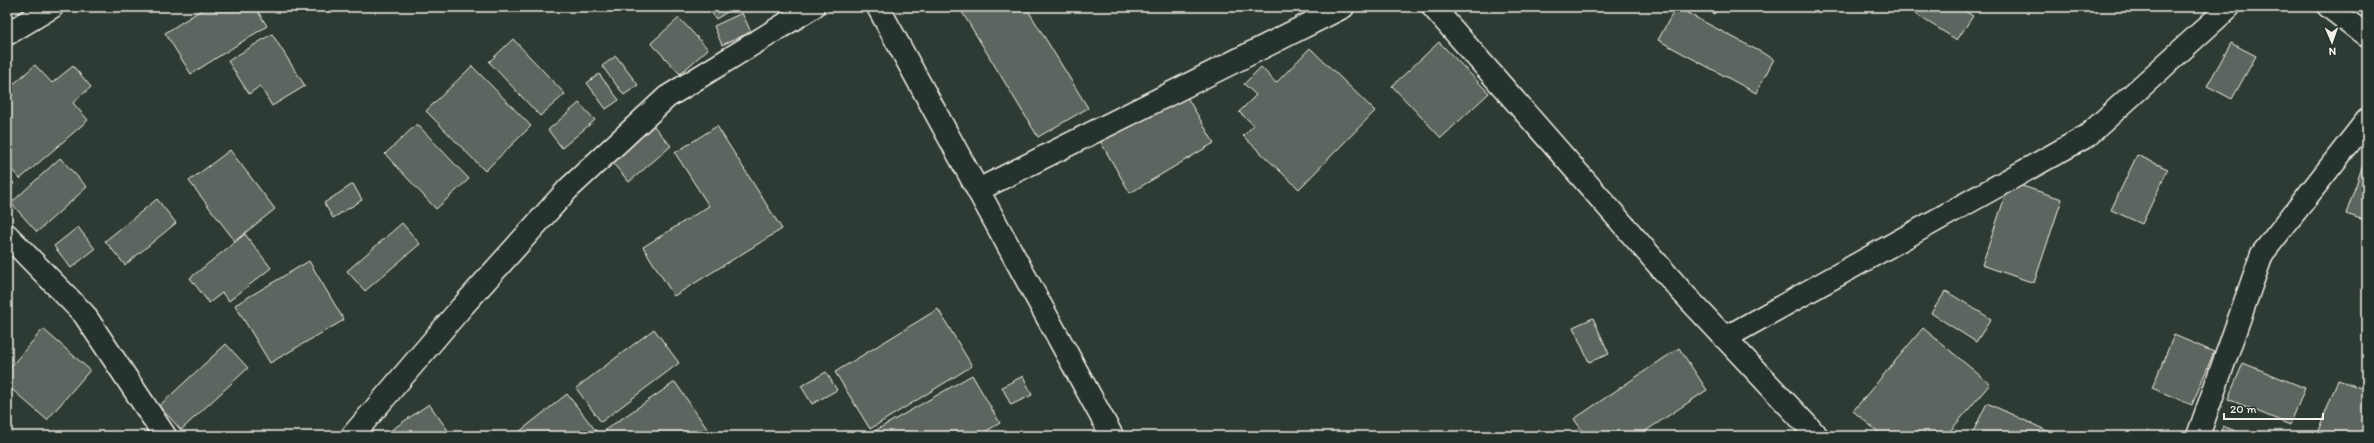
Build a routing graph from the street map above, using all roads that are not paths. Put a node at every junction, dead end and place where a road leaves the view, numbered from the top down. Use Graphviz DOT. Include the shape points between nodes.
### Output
graph roads {
  1 [pos="52,7"];
  2 [pos="813,7"];
  3 [pos="878,7"];
  4 [pos="1343,7"];
  5 [pos="1433,7"];
  6 [pos="2229,7"];
  7 [pos="2329,7"];
  8 [pos="7,34"];
  9 [pos="2367,36"];
  10 [pos="2367,120"];
  11 [pos="978,190"];
  12 [pos="7,235"];
  13 [pos="1725,338"];
  14 [pos="165,436"];
  15 [pos="352,436"];
  16 [pos="1112,436"];
  17 [pos="1817,436"];
  18 [pos="2198,436"];
  1 -- 8 [label="street"];
  2 -- 15 [label="street" via="667,97 597,162 568,189 461,308"];
  3 -- 11 [label="street"];
  4 -- 11 [label="street"];
  5 -- 13 [label="street"];
  6 -- 13 [label="street" via="2087,136"];
  7 -- 9 [label="street"];
  10 -- 18 [label="street" via="2262,254"];
  11 -- 16 [label="street"];
  12 -- 14 [label="street" via="84,314"];
  13 -- 17 [label="street"];
}
